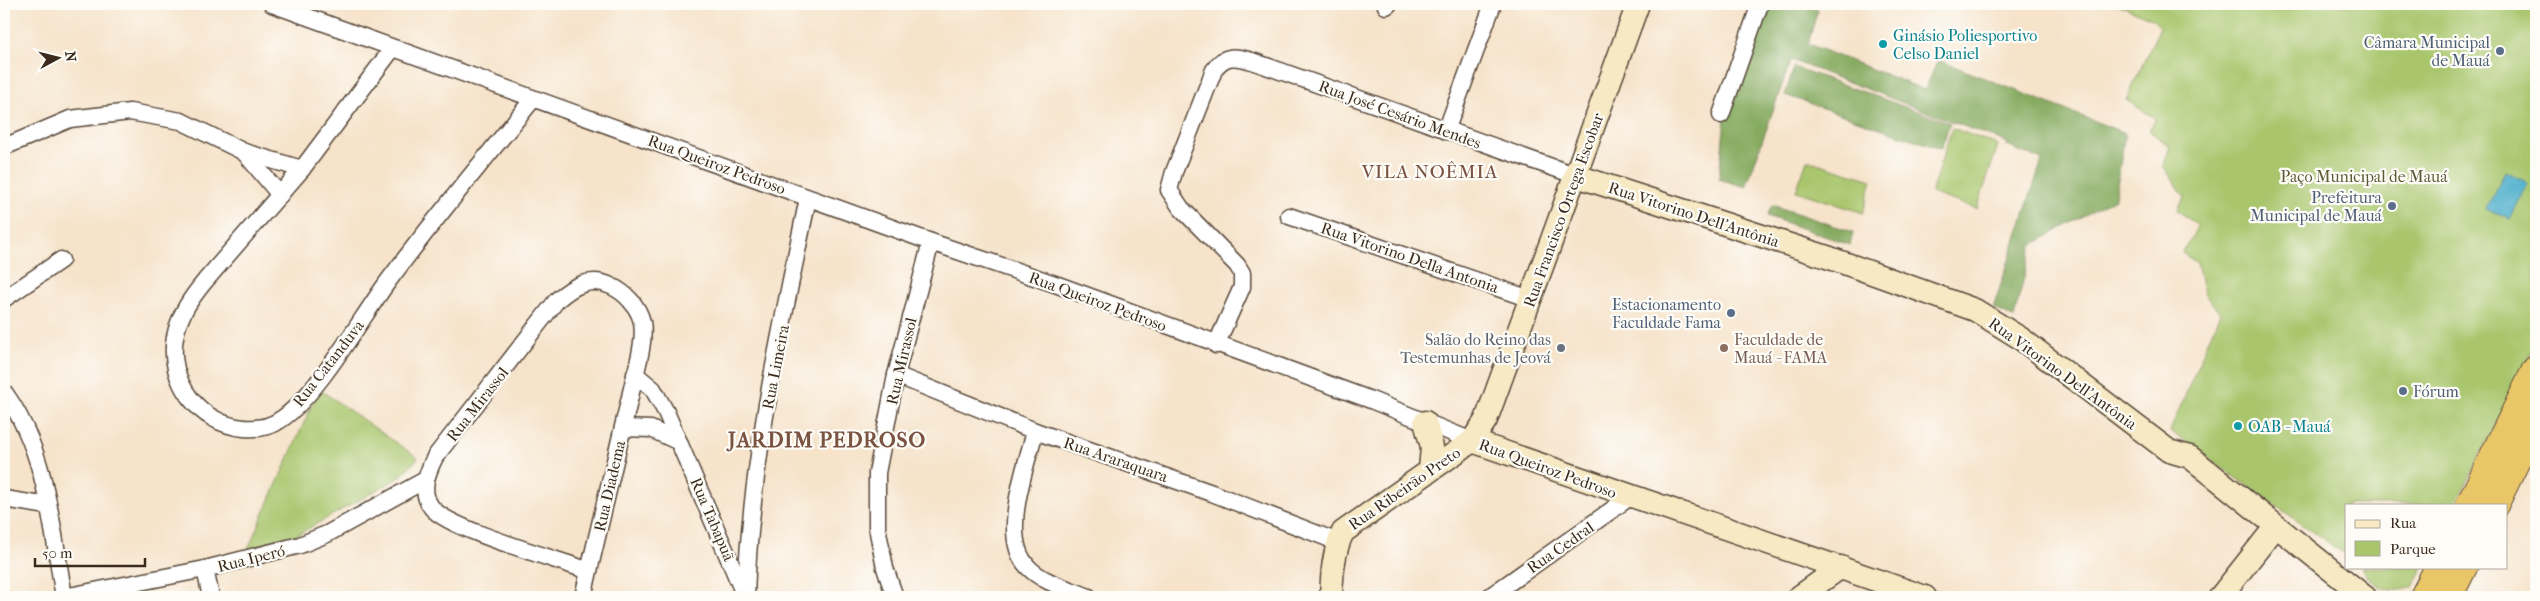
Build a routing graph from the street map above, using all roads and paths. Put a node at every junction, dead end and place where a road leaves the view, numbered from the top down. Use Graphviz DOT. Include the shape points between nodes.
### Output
graph roads {
  1 [pos="272,4"];
  2 [pos="1493,4"];
  3 [pos="1638,4"];
  4 [pos="1760,4"];
  5 [pos="393,48"];
  6 [pos="533,99"];
  7 [pos="1721,115"];
  8 [pos="1446,130"];
  9 [pos="4,147"];
  10 [pos="244,152"];
  11 [pos="302,169"];
  12 [pos="1577,176"];
  13 [pos="280,195"];
  14 [pos="808,198"];
  15 [pos="1289,216"];
  16 [pos="931,242"];
  17 [pos="61,260"];
  18 [pos="1530,298"];
  19 [pos="4,299"];
  20 [pos="1216,345"];
  21 [pos="2536,370"];
  22 [pos="635,374"];
  23 [pos="896,376"];
  24 [pos="4,392"];
  25 [pos="2536,419"];
  26 [pos="1425,422"];
  27 [pos="622,428"];
  28 [pos="1035,431"];
  29 [pos="1472,441"];
  30 [pos="678,442"];
  31 [pos="1430,470"];
  32 [pos="425,480"];
  33 [pos="1630,497"];
  34 [pos="4,499"];
  35 [pos="2470,504"];
  36 [pos="2494,504"];
  37 [pos="48,506"];
  38 [pos="2276,526"];
  39 [pos="1338,542"];
  40 [pos="1842,567"];
  41 [pos="2438,568"];
  42 [pos="2462,568"];
  43 [pos="205,569"];
  44 [pos="589,570"];
  45 [pos="64,597"];
  46 [pos="211,597"];
  47 [pos="583,597"];
  48 [pos="746,597"];
  49 [pos="896,597"];
  50 [pos="1090,597"];
  51 [pos="1331,597"];
  52 [pos="1489,597"];
  53 [pos="1799,597"];
  54 [pos="1925,597"];
  55 [pos="2220,597"];
  56 [pos="2365,597"];
  57 [pos="2424,597"];
  58 [pos="2448,597"];
  1 -- 5 [label="street, Rua Queiroz Pedroso"];
  2 -- 8 [label="street"];
  3 -- 12 [label="street, Rua Francisco Ortega Escobar"];
  4 -- 7 [label="street"];
  5 -- 6 [label="street, Rua Queiroz Pedroso"];
  5 -- 11 [label="street, Rua Catanduva"];
  6 -- 13 [label="street, Rua Catanduva" via="390,279 305,397 281,420 269,426 234,427 216,420 190,401 178,373 174,339 190,299"];
  6 -- 14 [label="street, Rua Queiroz Pedroso"];
  8 -- 12 [label="street, Rua José Cesário Mendes"];
  8 -- 20 [label="street, Rua José Cesário Mendes" via="1252,61 1235,56 1219,63 1169,190 1180,208 1242,273 1242,287"];
  9 -- 10 [label="street" via="70,119 130,112 181,121"];
  10 -- 11 [label="street"];
  10 -- 13 [label="street"];
  11 -- 13 [label="street, Rua Catanduva"];
  12 -- 18 [label="street, Rua Francisco Ortega Escobar"];
  12 -- 38 [label="street, Rua Vitorino Dell'Antônia" via="1830,258 1975,310 2020,338 2169,451 2190,457"];
  14 -- 16 [label="street, Rua Queiroz Pedroso"];
  14 -- 48 [label="street, Rua Limeira" via="756,470 748,538"];
  15 -- 18 [label="street, Rua Vitorino Della Antonia"];
  16 -- 20 [label="street, Rua Queiroz Pedroso" via="1058,285"];
  16 -- 23 [label="street, Rua Mirassol"];
  17 -- 19 [label="street"];
  18 -- 29 [label="street, Rua Francisco Ortega Escobar" via="1493,404"];
  20 -- 26 [label="street, Rua Queiroz Pedroso"];
  21 -- 35 [label="highway"];
  22 -- 27 [label="street, Rua Diadema"];
  22 -- 30 [label="street, Rua Tabapuã" via="653,390"];
  22 -- 32 [label="street, Rua Mirassol" via="643,336 642,322 630,299 621,291 597,281 569,289 557,300 435,457"];
  23 -- 28 [label="street, Rua Araraquara"];
  23 -- 49 [label="street, Rua Mirassol" via="877,473 876,498 877,527 885,568"];
  24 -- 37 [label="street" via="28,432"];
  25 -- 36 [label="highway"];
  26 -- 29 [label="street, Rua Queiroz Pedroso"];
  26 -- 31 [label="street" via="1432,447"];
  27 -- 30 [label="street" via="651,429"];
  27 -- 44 [label="street, Rua Diadema"];
  28 -- 39 [label="street, Rua Araraquara" via="1212,492"];
  28 -- 50 [label="street" via="1018,499 1016,543 1029,569 1047,581"];
  29 -- 31 [label="street, Rua Ribeirão Preto"];
  29 -- 33 [label="street, Rua Queiroz Pedroso"];
  30 -- 48 [label="street, Rua Tabapuã"];
  31 -- 39 [label="street, Rua Ribeirão Preto" via="1352,523"];
  32 -- 43 [label="street, Rua Iperó" via="327,534 300,545"];
  32 -- 44 [label="street" via="431,507 444,518 470,530"];
  33 -- 40 [label="street, Rua Queiroz Pedroso"];
  33 -- 52 [label="street, Rua Cedral"];
  34 -- 37 [label="street"];
  37 -- 45 [label="street"];
  38 -- 55 [label="street"];
  38 -- 56 [label="street, Rua Vitorino Dell'Antônia"];
  39 -- 51 [label="street, Rua Ribeirão Preto"];
  40 -- 53 [label="street"];
  40 -- 54 [label="street, Rua Queiroz Pedroso"];
  41 -- 57 [label="highway"];
  42 -- 58 [label="highway"];
  43 -- 45 [label="street, Rua Iperó"];
  43 -- 46 [label="street"];
  44 -- 47 [label="street, Rua Diadema"];
}
